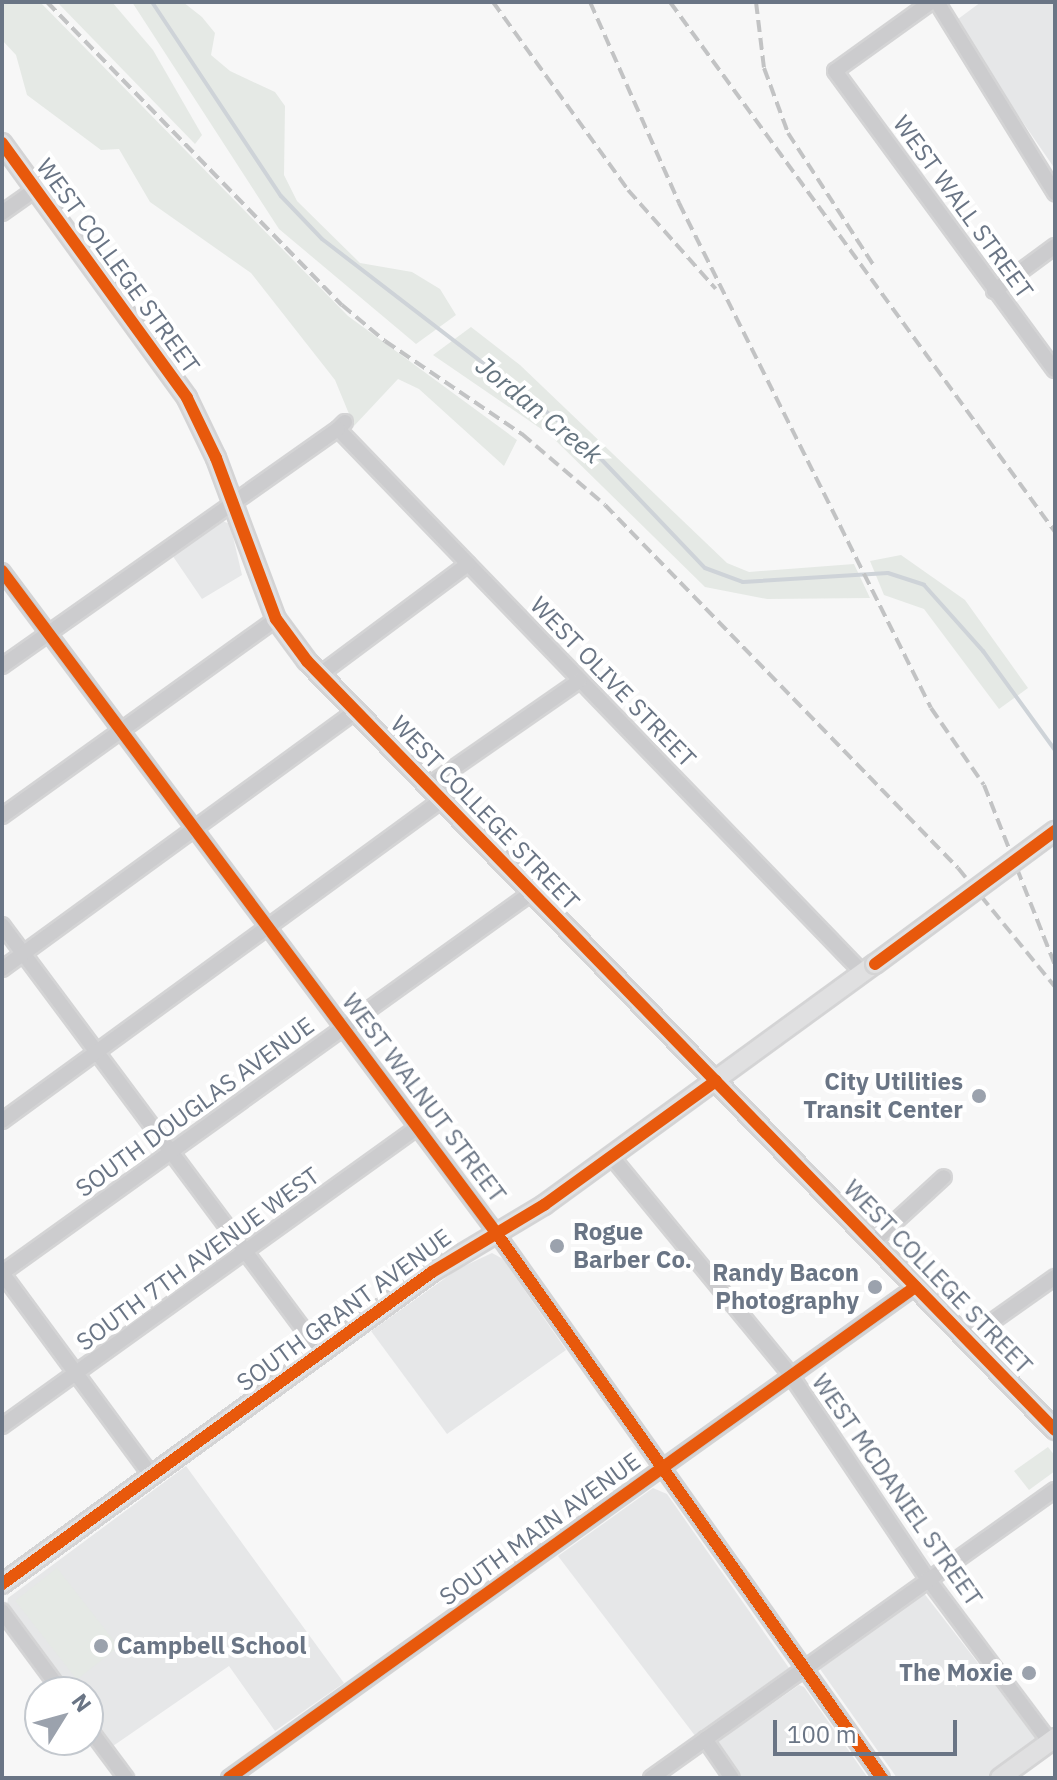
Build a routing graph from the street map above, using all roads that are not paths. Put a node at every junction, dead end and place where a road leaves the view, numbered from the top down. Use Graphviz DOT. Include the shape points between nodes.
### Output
graph roads {
  1 [pos="931,2"];
  2 [pos="937,2"];
  3 [pos="2,143"];
  4 [pos="36,189"];
  5 [pos="1055,193"];
  6 [pos="2,213"];
  7 [pos="1055,246"];
  8 [pos="994,291"];
  9 [pos="1055,370"];
  10 [pos="231,503"];
  11 [pos="468,564"];
  12 [pos="2,571"];
  13 [pos="276,619"];
  14 [pos="48,633"];
  15 [pos="2,666"];
  16 [pos="319,675"];
  17 [pos="579,681"];
  18 [pos="356,711"];
  19 [pos="120,729"];
  20 [pos="428,786"];
  21 [pos="443,799"];
  22 [pos="2,816"];
  23 [pos="194,829"];
  24 [pos="1055,831"];
  25 [pos="531,893"];
  26 [pos="2,925"];
  27 [pos="270,928"];
  28 [pos="24,954"];
  29 [pos="2,969"];
  30 [pos="869,969"];
  31 [pos="344,1028"];
  32 [pos="99,1052"];
  33 [pos="716,1081"];
  34 [pos="2,1121"];
  35 [pos="418,1127"];
  36 [pos="171,1151"];
  37 [pos="611,1156"];
  38 [pos="944,1177"];
  39 [pos="497,1234"];
  40 [pos="873,1242"];
  41 [pos="245,1253"];
  42 [pos="2,1273"];
  43 [pos="1055,1277"];
  44 [pos="915,1287"];
  45 [pos="966,1340"];
  46 [pos="321,1353"];
  47 [pos="76,1373"];
  48 [pos="790,1374"];
  49 [pos="2,1426"];
  50 [pos="1055,1430"];
  51 [pos="663,1467"];
  52 [pos="151,1475"];
  53 [pos="1055,1490"];
  54 [pos="928,1579"];
  55 [pos="2,1584"];
  56 [pos="2,1611"];
  57 [pos="805,1667"];
  58 [pos="50,1676"];
  59 [pos="705,1739"];
  60 [pos="1052,1740"];
  61 [pos="104,1748"];
  62 [pos="126,1778"];
  63 [pos="229,1778"];
  64 [pos="651,1778"];
  65 [pos="732,1778"];
  66 [pos="882,1778"];
  67 [pos="1000,1778"];
  1 -- 8 [label="street, WEST WALL STREET" via="835,71"];
  2 -- 5 [label="street"];
  3 -- 4 [label="main road, WEST COLLEGE STREET"];
  4 -- 6 [label="street"];
  4 -- 10 [label="main road, WEST COLLEGE STREET" via="175,379 207,438"];
  7 -- 8 [label="street"];
  8 -- 9 [label="street, WEST WALL STREET"];
  10 -- 11 [label="street, WEST OLIVE STREET" via="341,426"];
  10 -- 13 [label="main road, WEST COLLEGE STREET"];
  10 -- 14 [label="street"];
  11 -- 16 [label="street"];
  11 -- 17 [label="street, WEST OLIVE STREET"];
  12 -- 14 [label="street, WEST WALNUT STREET"];
  13 -- 16 [label="main road, WEST COLLEGE STREET"];
  13 -- 19 [label="street"];
  14 -- 15 [label="street"];
  14 -- 19 [label="street, WEST WALNUT STREET"];
  16 -- 18 [label="main road, WEST COLLEGE STREET"];
  17 -- 20 [label="street"];
  17 -- 30 [label="street, WEST OLIVE STREET"];
  18 -- 20 [label="main road, WEST COLLEGE STREET"];
  18 -- 23 [label="street"];
  19 -- 22 [label="street"];
  19 -- 23 [label="street, WEST WALNUT STREET"];
  20 -- 21 [label="main road, WEST COLLEGE STREET"];
  21 -- 25 [label="main road, WEST COLLEGE STREET"];
  21 -- 27 [label="street"];
  23 -- 27 [label="street, WEST WALNUT STREET"];
  23 -- 28 [label="street"];
  24 -- 30 [label="main road, SOUTH GRANT AVENUE, bridge"];
  25 -- 31 [label="street, SOUTH DOUGLAS AVENUE"];
  25 -- 33 [label="main road, WEST COLLEGE STREET"];
  26 -- 28 [label="street"];
  27 -- 31 [label="street, WEST WALNUT STREET"];
  27 -- 32 [label="street"];
  28 -- 29 [label="street"];
  28 -- 32 [label="street"];
  30 -- 33 [label="main road, SOUTH GRANT AVENUE"];
  31 -- 35 [label="street, WEST WALNUT STREET"];
  31 -- 36 [label="street, SOUTH DOUGLAS AVENUE"];
  32 -- 34 [label="street"];
  32 -- 36 [label="street"];
  33 -- 37 [label="main road, SOUTH GRANT AVENUE"];
  33 -- 40 [label="main road, WEST COLLEGE STREET"];
  35 -- 39 [label="street, WEST WALNUT STREET"];
  35 -- 41 [label="street, SOUTH 7TH AVENUE WEST"];
  36 -- 41 [label="street"];
  36 -- 42 [label="street, SOUTH DOUGLAS AVENUE"];
  37 -- 39 [label="main road, SOUTH GRANT AVENUE"];
  37 -- 48 [label="street, WEST MCDANIEL STREET"];
  38 -- 40 [label="street"];
  39 -- 46 [label="main road, SOUTH GRANT AVENUE" via="442,1265"];
  39 -- 51 [label="street, WEST WALNUT STREET"];
  40 -- 44 [label="main road, WEST COLLEGE STREET"];
  41 -- 46 [label="street"];
  41 -- 47 [label="street, SOUTH 7TH AVENUE WEST"];
  42 -- 47 [label="street"];
  43 -- 45 [label="street"];
  44 -- 45 [label="main road, WEST COLLEGE STREET"];
  44 -- 48 [label="street, SOUTH MAIN AVENUE"];
  45 -- 50 [label="main road, WEST COLLEGE STREET"];
  46 -- 52 [label="main road, SOUTH GRANT AVENUE"];
  47 -- 49 [label="street, SOUTH 7TH AVENUE WEST"];
  47 -- 52 [label="street"];
  48 -- 51 [label="street, SOUTH MAIN AVENUE"];
  48 -- 54 [label="street, WEST MCDANIEL STREET"];
  51 -- 57 [label="street, WEST WALNUT STREET"];
  51 -- 63 [label="street, SOUTH MAIN AVENUE"];
  52 -- 55 [label="main road, SOUTH GRANT AVENUE"];
  53 -- 54 [label="street"];
  54 -- 57 [label="street"];
  54 -- 60 [label="street, WEST MCDANIEL STREET"];
  56 -- 58 [label="street"];
  57 -- 59 [label="street"];
  57 -- 66 [label="street, WEST WALNUT STREET"];
  59 -- 64 [label="street"];
  59 -- 65 [label="street"];
  60 -- 67 [label="main road"];
  61 -- 62 [label="street"];
}
